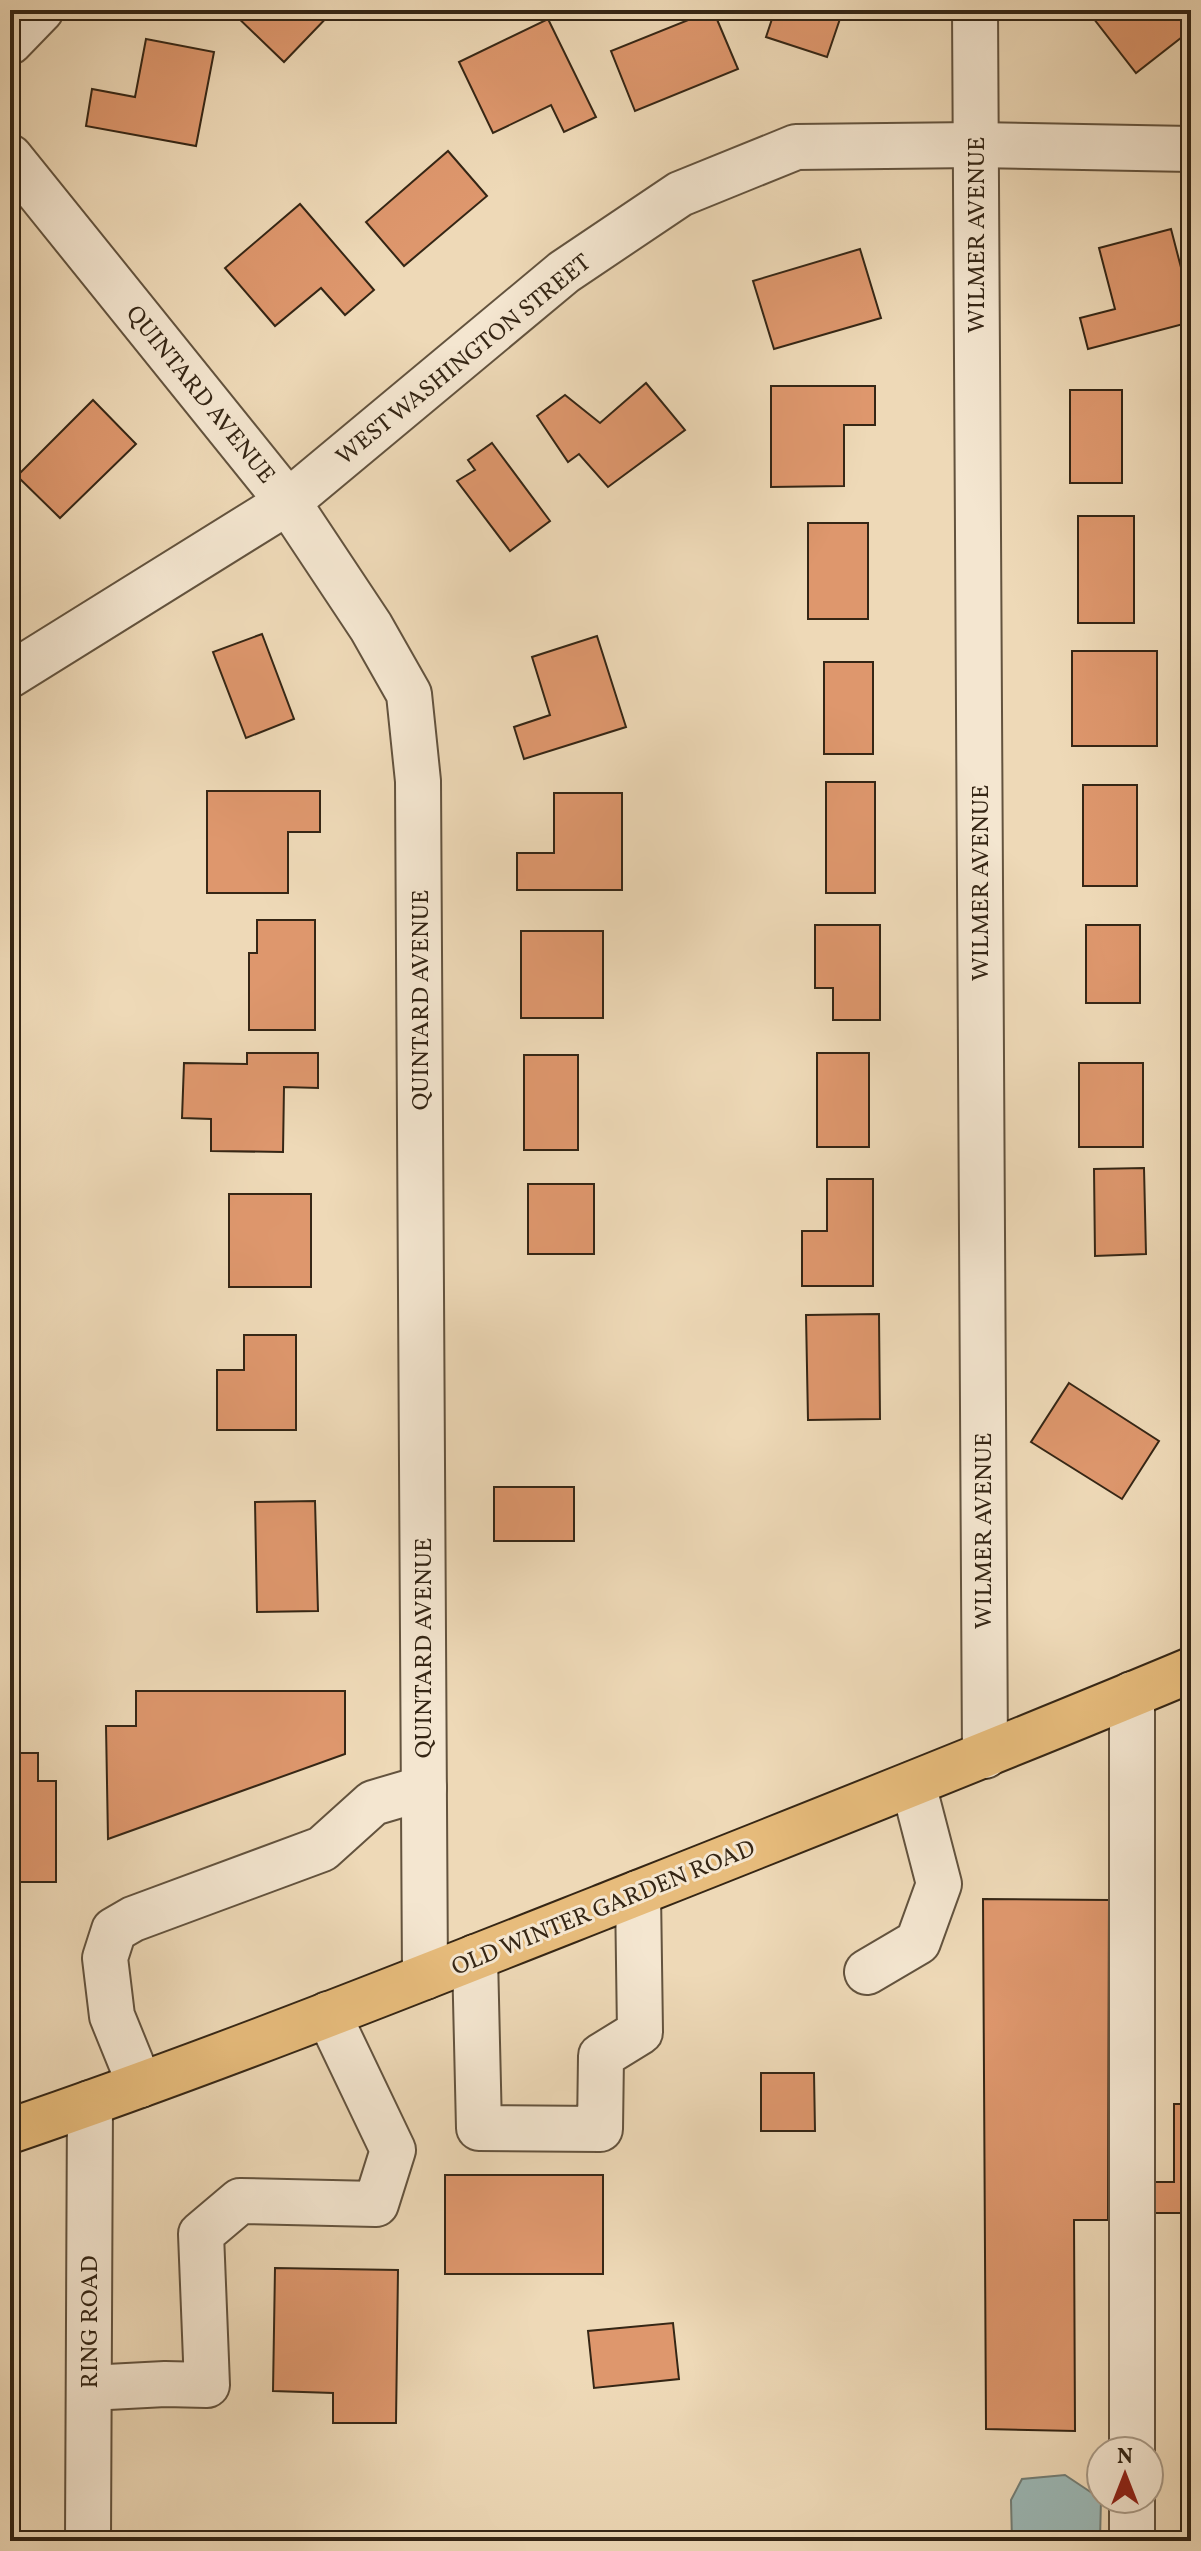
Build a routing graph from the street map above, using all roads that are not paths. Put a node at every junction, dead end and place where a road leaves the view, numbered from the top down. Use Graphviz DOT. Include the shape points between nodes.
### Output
graph roads {
  1 [pos="41,10"];
  2 [pos="975,10"];
  3 [pos="10,42"];
  4 [pos="975,145"];
  5 [pos="1191,149"];
  6 [pos="10,157"];
  7 [pos="288,502"];
  8 [pos="10,675"];
  9 [pos="1191,1670"];
  10 [pos="1132,1694"];
  11 [pos="985,1756"];
  12 [pos="913,1784"];
  13 [pos="424,1788"];
  14 [pos="638,1893"];
  15 [pos="475,1957"];
  16 [pos="867,1972"];
  17 [pos="425,1977"];
  18 [pos="328,2014"];
  19 [pos="140,2085"];
  20 [pos="90,2103"];
  21 [pos="11,2129"];
  22 [pos="89,2388"];
  23 [pos="1132,2435"];
  24 [pos="1132,2515"];
  25 [pos="88,2541"];
  26 [pos="1132,2541"];
  1 -- 3 [label="street"];
  2 -- 4 [label="street, WILMER AVENUE"];
  4 -- 5 [label="street, WEST WASHINGTON STREET"];
  4 -- 7 [label="street, WEST WASHINGTON STREET" via="796,147 680,194 564,272"];
  4 -- 11 [label="street, WILMER AVENUE"];
  6 -- 7 [label="street, QUINTARD AVENUE"];
  7 -- 8 [label="street, WEST WASHINGTON STREET"];
  7 -- 13 [label="street, QUINTARD AVENUE" via="409,694 418,781"];
  9 -- 10 [label="main road, OLD WINTER GARDEN ROAD"];
  10 -- 11 [label="main road, OLD WINTER GARDEN ROAD"];
  10 -- 23 [label="street"];
  11 -- 12 [label="main road, OLD WINTER GARDEN ROAD"];
  12 -- 14 [label="main road, OLD WINTER GARDEN ROAD"];
  12 -- 16 [label="street" via="939,1884 918,1942"];
  13 -- 17 [label="street, QUINTARD AVENUE"];
  13 -- 19 [label="street" via="373,1803 322,1849 114,1930 105,1958 112,2016"];
  14 -- 15 [label="main road, OLD WINTER GARDEN ROAD"];
  14 -- 15 [label="street" via="640,2032 601,2056 600,2129 479,2128"];
  15 -- 17 [label="main road, OLD WINTER GARDEN ROAD"];
  17 -- 18 [label="main road, OLD WINTER GARDEN ROAD"];
  18 -- 19 [label="main road, OLD WINTER GARDEN ROAD"];
  18 -- 22 [label="street" via="393,2150 376,2204 240,2201 201,2234 207,2385"];
  19 -- 20 [label="main road, OLD WINTER GARDEN ROAD"];
  20 -- 21 [label="main road, OLD WINTER GARDEN ROAD"];
  20 -- 22 [label="street, RING ROAD"];
  22 -- 25 [label="street, RING ROAD"];
  24 -- 26 [label="street"];
}
